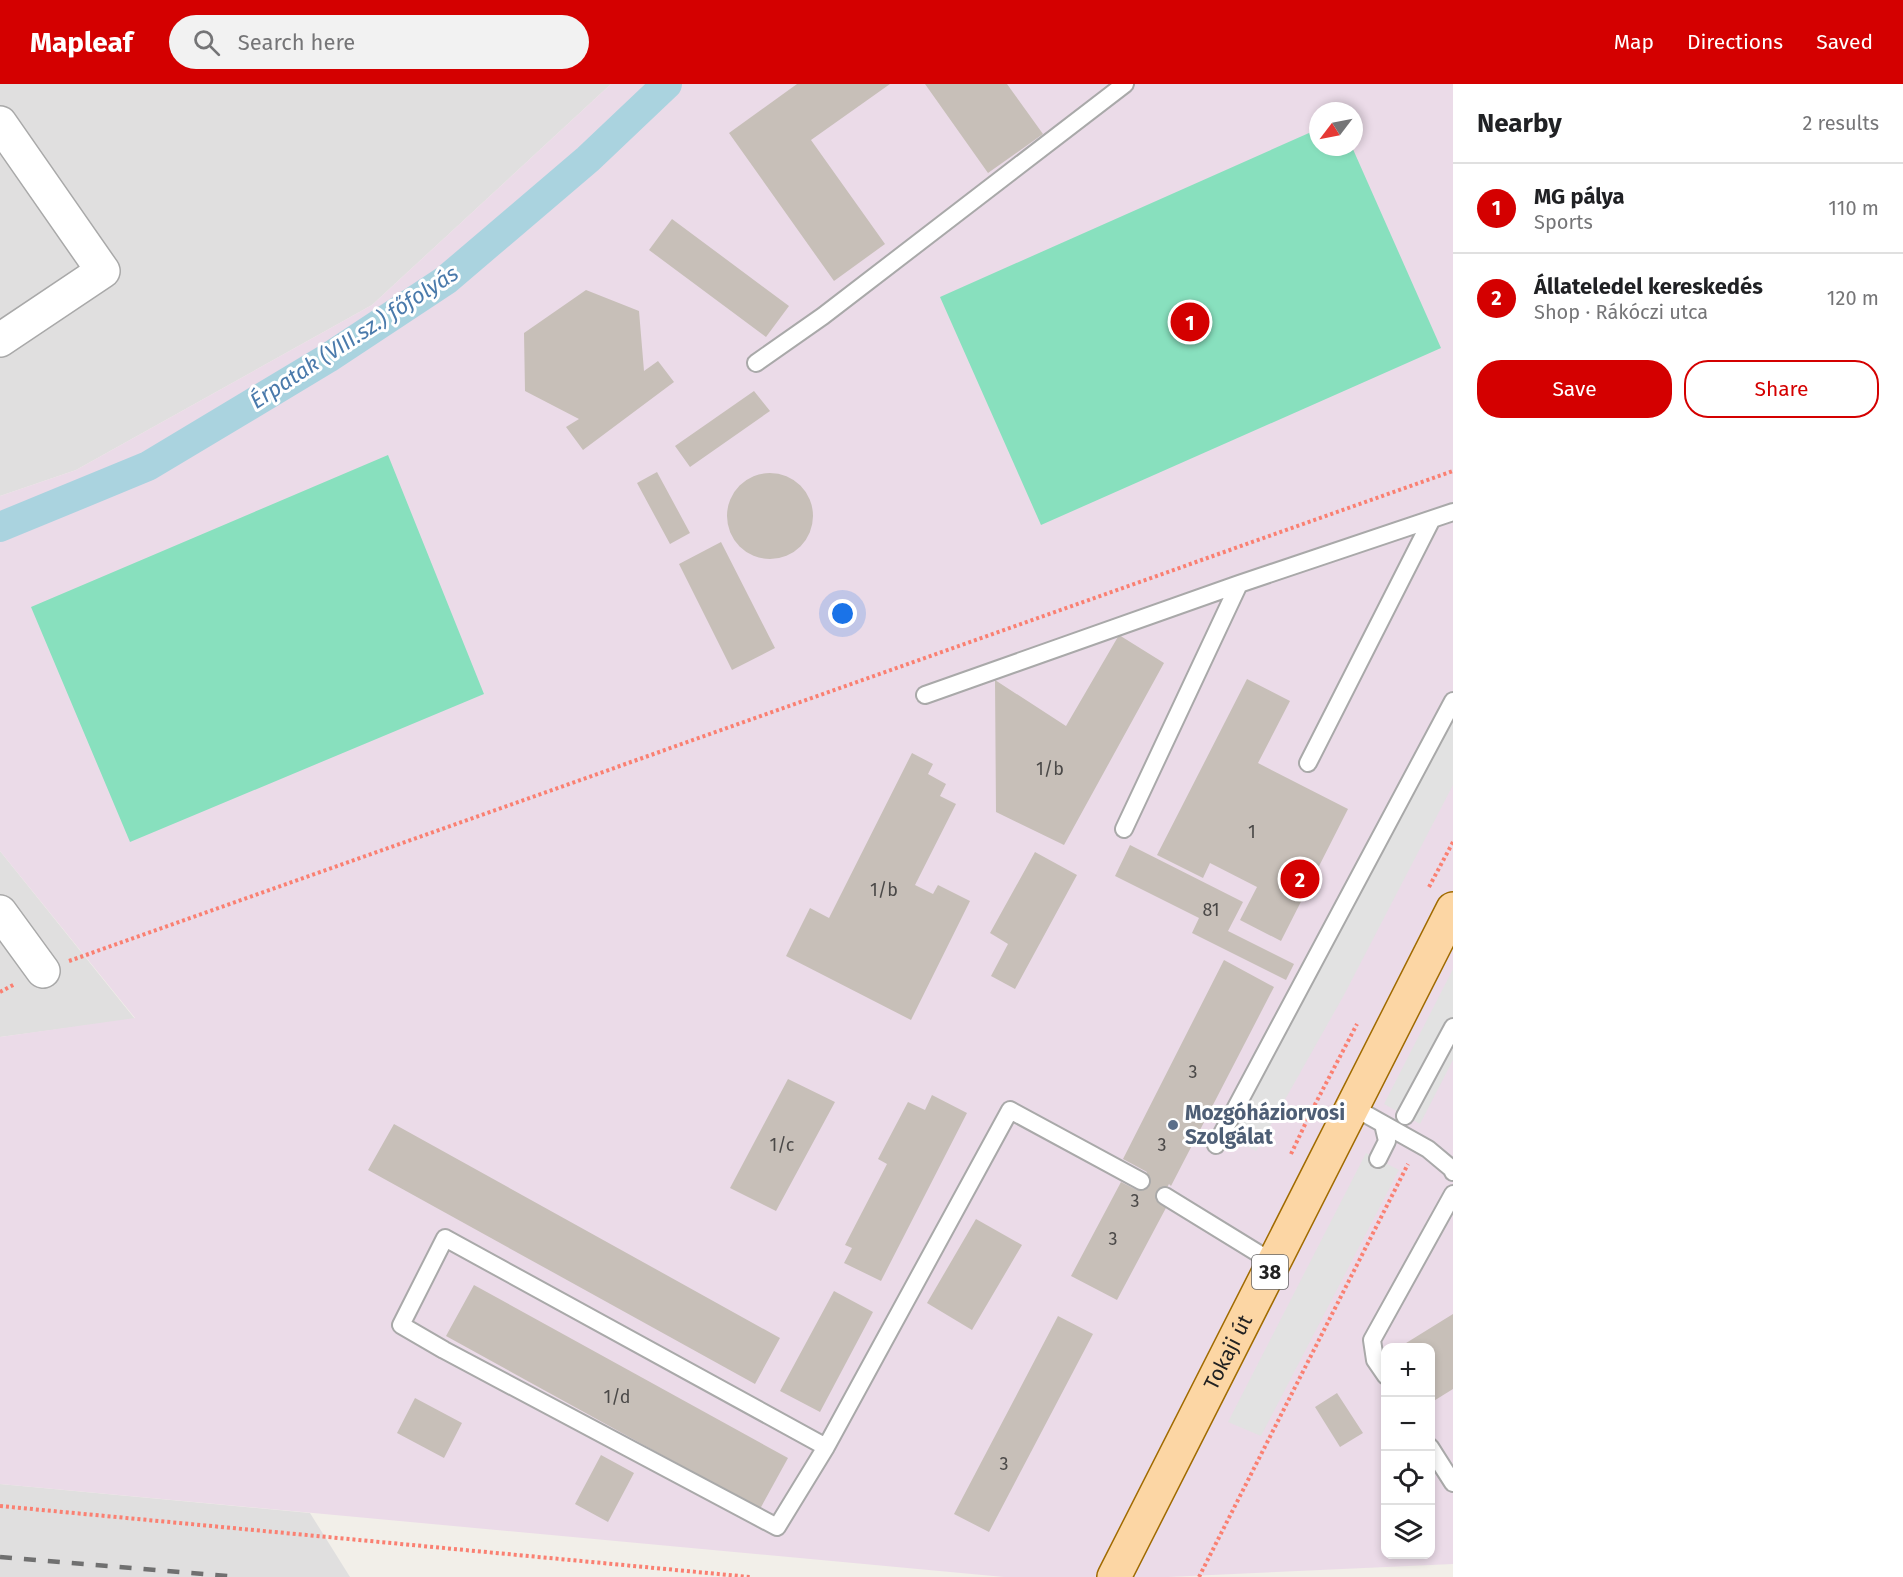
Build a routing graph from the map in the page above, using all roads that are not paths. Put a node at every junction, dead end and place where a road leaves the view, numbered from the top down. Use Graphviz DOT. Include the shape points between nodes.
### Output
graph roads {
  1 [pos="1125,84"];
  2 [pos="0,123"];
  3 [pos="0,340"];
  4 [pos="756,363"];
  5 [pos="1453,512"];
  6 [pos="1432,519"];
  7 [pos="1239,584"];
  8 [pos="925,695"];
  9 [pos="1453,701"];
  10 [pos="1308,763"];
  11 [pos="1124,829"];
  12 [pos="1453,909"];
  13 [pos="0,912"];
  14 [pos="43,971"];
  15 [pos="1453,1027"];
  16 [pos="1353,1107"];
  17 [pos="1405,1116"];
  18 [pos="1383,1124"];
  19 [pos="1216,1145"];
  20 [pos="1378,1159"];
  21 [pos="1453,1172"];
  22 [pos="1141,1181"];
  23 [pos="1453,1194"];
  24 [pos="1165,1196"];
  25 [pos="1274,1263"];
  26 [pos="1381,1369"];
  27 [pos="826,1447"];
  28 [pos="1435,1450"];
  29 [pos="1447,1460"];
  30 [pos="1453,1483"];
  31 [pos="1114,1577"];
  1 -- 4 [label="lane"];
  2 -- 3 [label="street" via="103,271"];
  5 -- 6 [label="lane"];
  6 -- 7 [label="lane"];
  6 -- 10 [label="lane"];
  7 -- 8 [label="lane"];
  7 -- 11 [label="lane"];
  9 -- 19 [label="lane"];
  12 -- 16 [label="main road, Tokaji út / 38"];
  13 -- 14 [label="street"];
  15 -- 17 [label="lane"];
  16 -- 18 [label="lane"];
  16 -- 25 [label="main road, Tokaji út / 38"];
  18 -- 20 [label="lane" via="1387,1141"];
  18 -- 21 [label="lane" via="1428,1149"];
  22 -- 27 [label="lane" via="1010,1110"];
  23 -- 26 [label="lane" via="1372,1340 1375,1360"];
  24 -- 25 [label="lane"];
  25 -- 31 [label="main road, Tokaji út / 38"];
  27 -- 27 [label="lane" via="445,1238 401,1325 777,1527"];
  28 -- 29 [label="lane"];
  29 -- 30 [label="lane"];
}
